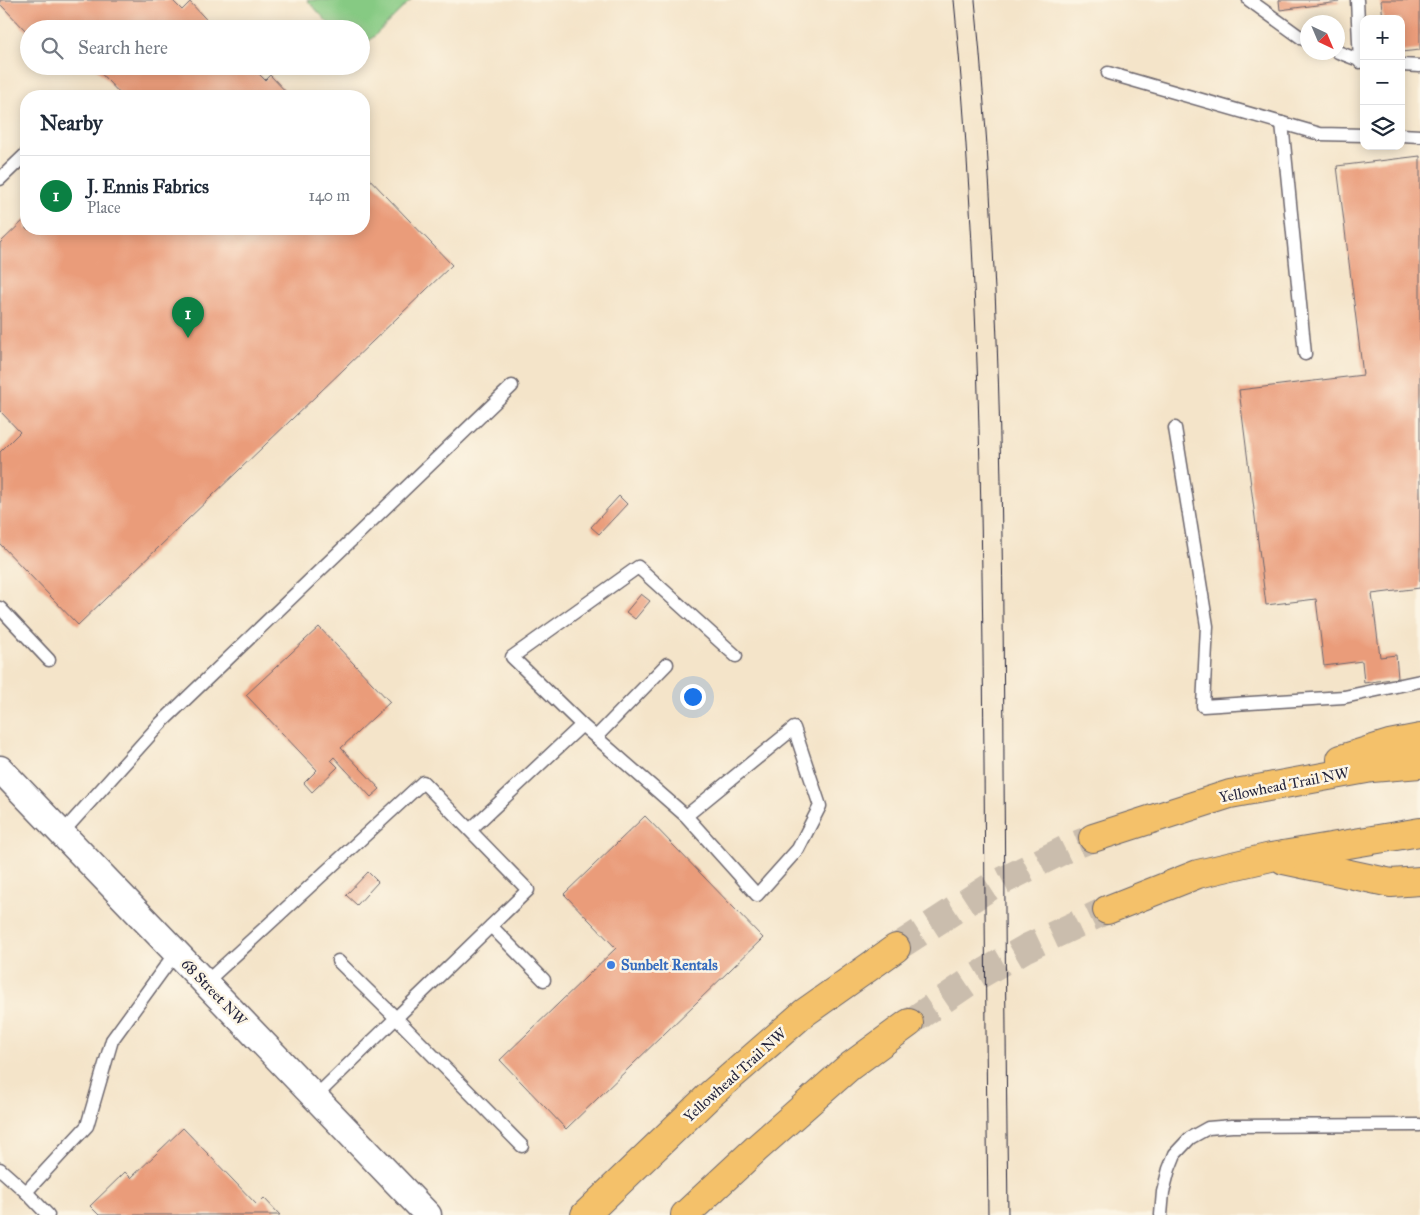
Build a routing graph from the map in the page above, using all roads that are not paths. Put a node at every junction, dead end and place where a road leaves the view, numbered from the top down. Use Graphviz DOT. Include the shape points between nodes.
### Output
graph roads {
  1 [pos="1251,0"];
  2 [pos="1356,0"];
  3 [pos="1300,37"];
  4 [pos="1345,55"];
  5 [pos="1362,60"];
  6 [pos="1360,61"];
  7 [pos="1405,65"];
  8 [pos="1420,66"];
  9 [pos="1108,73"];
  10 [pos="1282,123"];
  11 [pos="1360,135"];
  12 [pos="1405,135"];
  13 [pos="1420,136"];
  14 [pos="20,160"];
  15 [pos="0,180"];
  16 [pos="1306,354"];
  17 [pos="512,386"];
  18 [pos="1175,428"];
  19 [pos="0,608"];
  20 [pos="736,656"];
  21 [pos="49,660"];
  22 [pos="667,664"];
  23 [pos="1420,681"];
  24 [pos="582,725"];
  25 [pos="596,737"];
  26 [pos="1420,738"];
  27 [pos="1420,764"];
  28 [pos="0,769"];
  29 [pos="1230,794"];
  30 [pos="686,816"];
  31 [pos="470,830"];
  32 [pos="1420,832"];
  33 [pos="62,833"];
  34 [pos="1093,838"];
  35 [pos="1270,856"];
  36 [pos="1420,881"];
  37 [pos="1107,910"];
  38 [pos="491,926"];
  39 [pos="896,948"];
  40 [pos="176,952"];
  41 [pos="338,961"];
  42 [pos="544,980"];
  43 [pos="205,983"];
  44 [pos="396,1018"];
  45 [pos="909,1023"];
  46 [pos="314,1097"];
  47 [pos="1420,1125"];
  48 [pos="522,1146"];
  49 [pos="0,1169"];
  50 [pos="26,1192"];
  51 [pos="48,1215"];
  52 [pos="428,1215"];
  53 [pos="585,1215"];
  54 [pos="685,1215"];
  55 [pos="1161,1215"];
  1 -- 3 [label="lane"];
  2 -- 5 [label="lane"];
  4 -- 6 [label="lane"];
  7 -- 8 [label="lane"];
  9 -- 10 [label="lane"];
  10 -- 11 [label="lane" via="1320,134"];
  10 -- 16 [label="lane"];
  12 -- 13 [label="lane"];
  14 -- 15 [label="lane"];
  17 -- 33 [label="lane" via="161,723"];
  18 -- 23 [label="lane" via="1207,626 1203,706 1344,697"];
  19 -- 21 [label="lane"];
  20 -- 24 [label="lane" via="638,567 512,657"];
  22 -- 25 [label="lane"];
  24 -- 25 [label="lane"];
  24 -- 31 [label="lane"];
  25 -- 30 [label="lane"];
  26 -- 29 [label="highway" via="1389,744"];
  27 -- 29 [label="highway, Yellowhead Trail NW" via="1372,768"];
  28 -- 33 [label="street, 68 Street NW"];
  29 -- 34 [label="highway, Yellowhead Trail NW"];
  30 -- 30 [label="lane" via="757,895 798,850 820,806 794,728"];
  31 -- 38 [label="lane" via="528,890"];
  31 -- 43 [label="lane" via="423,782"];
  32 -- 35 [label="highway"];
  33 -- 40 [label="street, 68 Street NW"];
  35 -- 36 [label="highway" via="1391,883"];
  35 -- 37 [label="highway" via="1198,874"];
  38 -- 42 [label="lane"];
  38 -- 44 [label="lane"];
  39 -- 53 [label="highway, Yellowhead Trail NW" via="804,1014 711,1094"];
  40 -- 43 [label="street, 68 Street NW"];
  40 -- 50 [label="lane" via="112,1040 87,1126"];
  41 -- 44 [label="lane"];
  43 -- 46 [label="street, 68 Street NW"];
  44 -- 46 [label="lane"];
  44 -- 48 [label="lane"];
  45 -- 54 [label="highway" via="849,1066"];
  46 -- 52 [label="street, 68 Street NW"];
  47 -- 55 [label="lane" via="1208,1128 1190,1138 1175,1154 1163,1192"];
  49 -- 50 [label="lane"];
  50 -- 51 [label="lane"];
}
